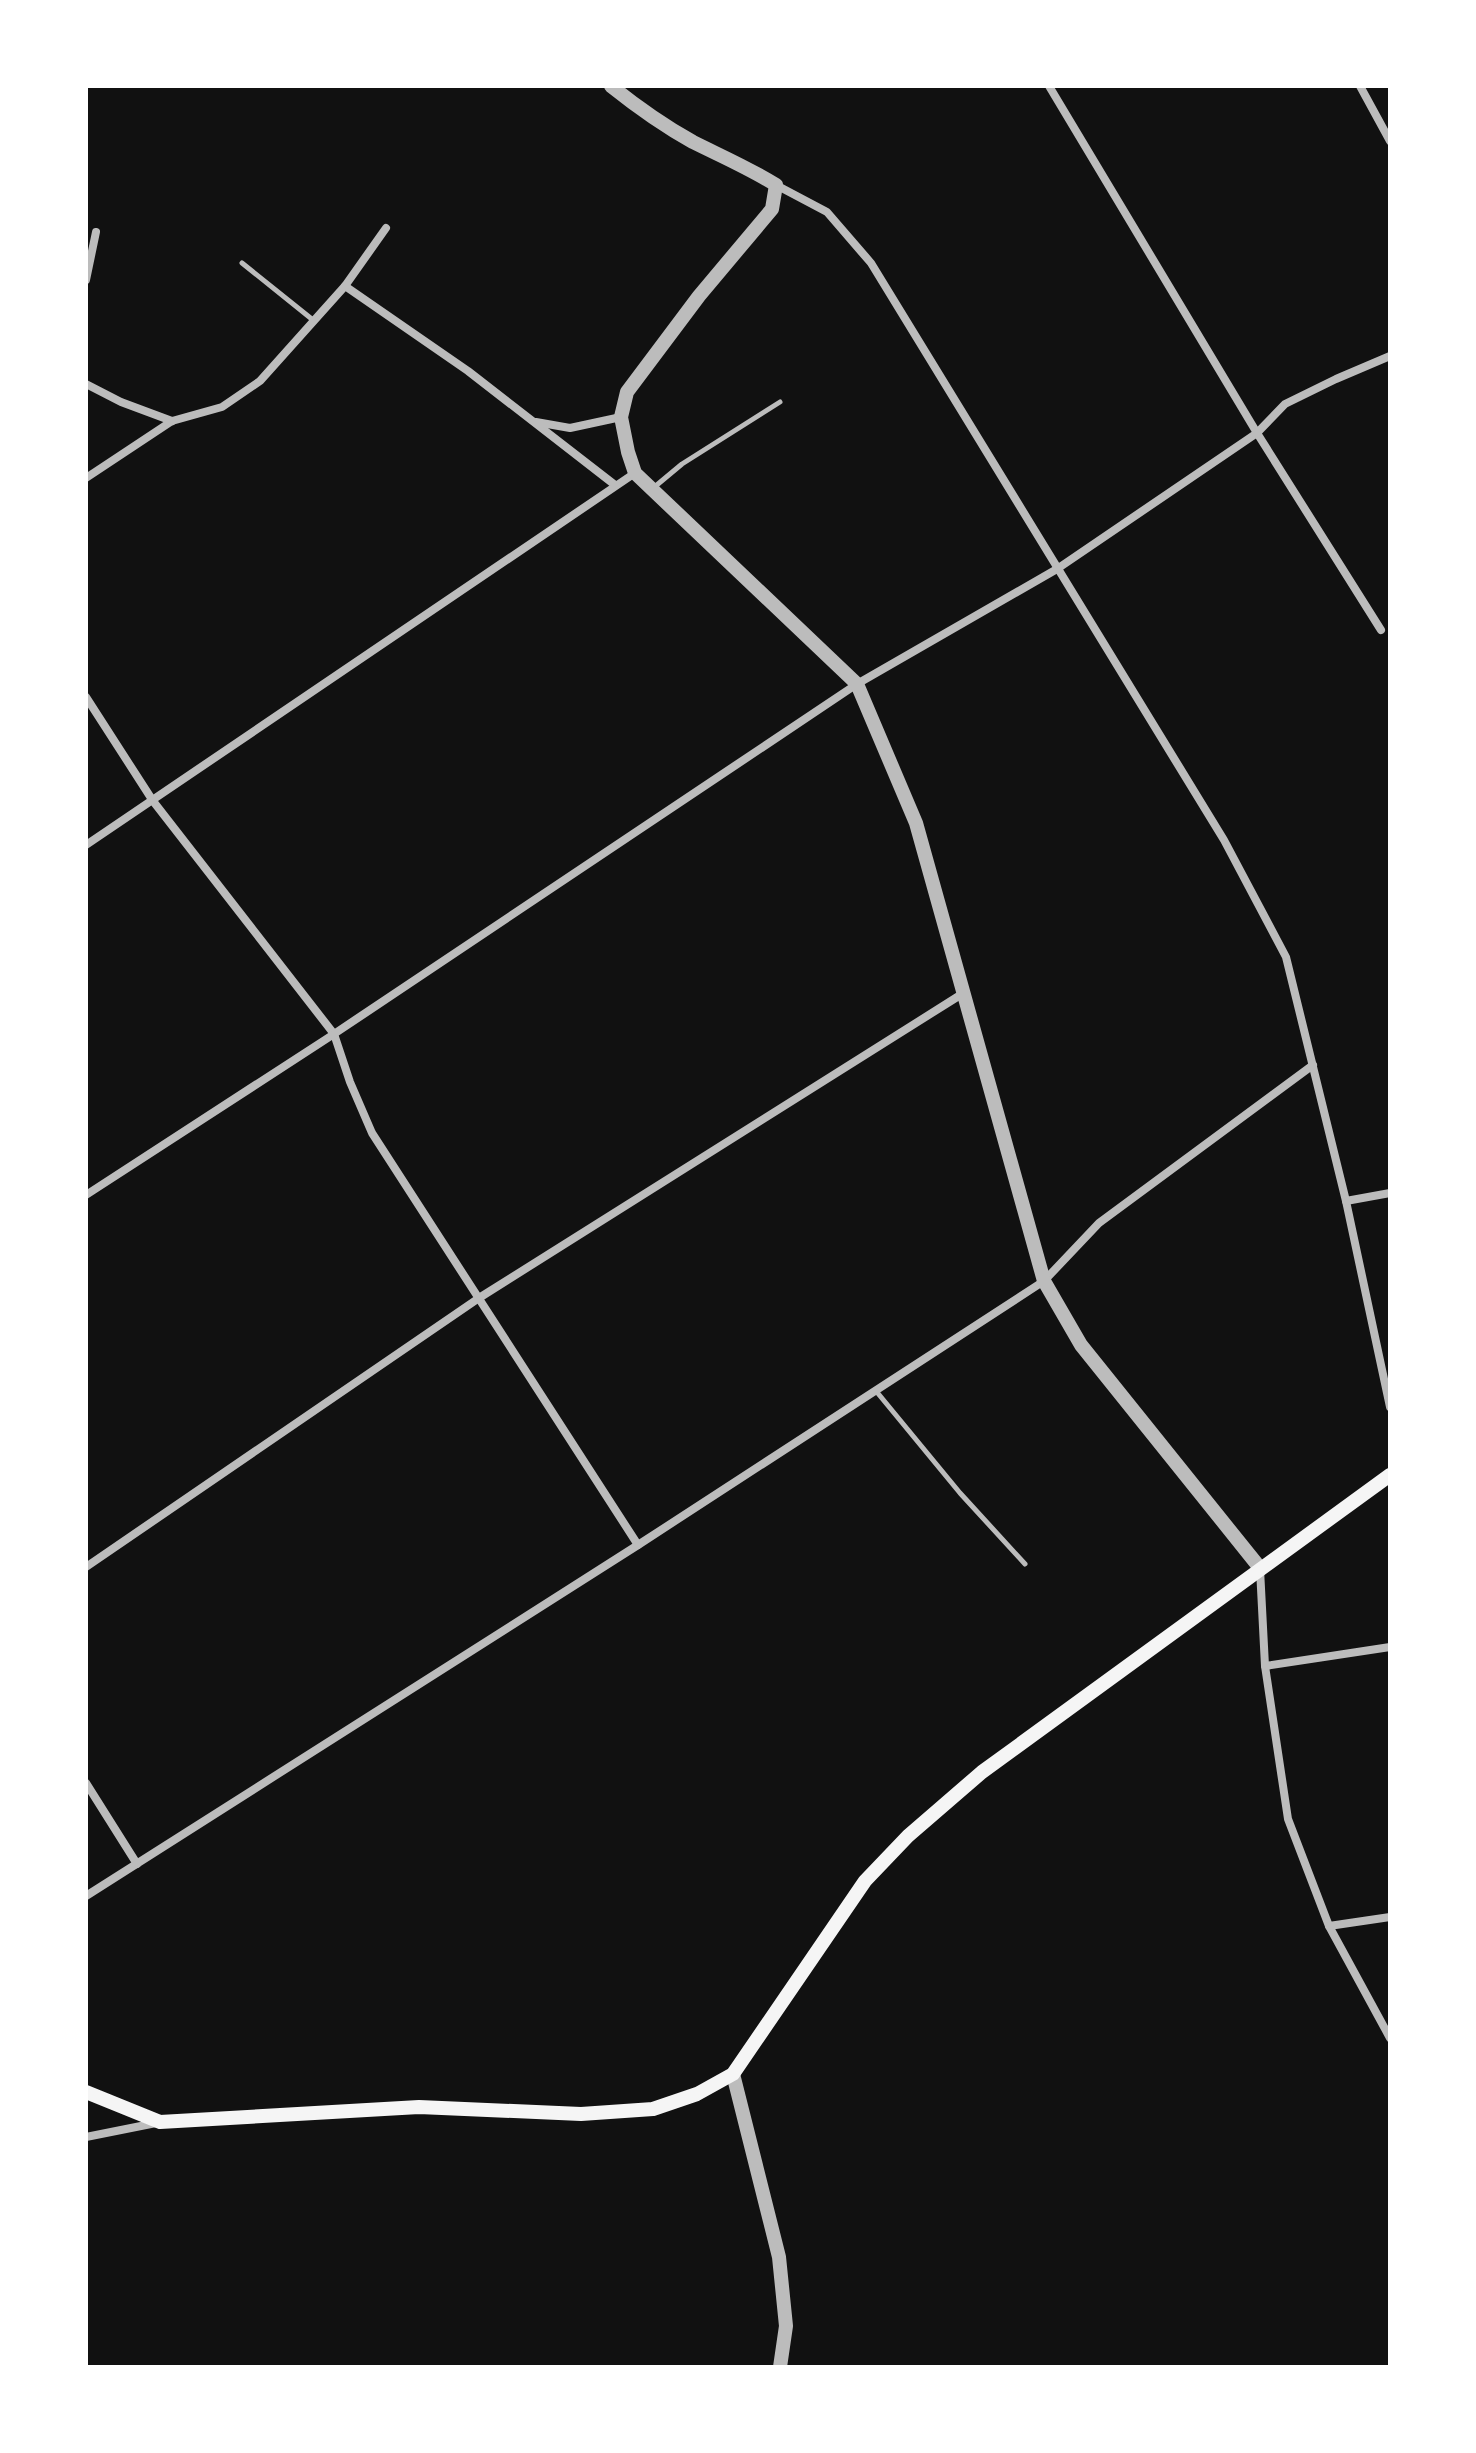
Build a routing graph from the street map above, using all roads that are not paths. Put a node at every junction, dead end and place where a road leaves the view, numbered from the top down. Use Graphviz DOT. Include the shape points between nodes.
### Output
graph roads {
  1 [pos="611,86"];
  2 [pos="1049,86"];
  3 [pos="1360,86"];
  4 [pos="1390,141"];
  5 [pos="776,185"];
  6 [pos="386,228"];
  7 [pos="96,232"];
  8 [pos="242,263"];
  9 [pos="86,280"];
  10 [pos="345,286"];
  11 [pos="314,321"];
  12 [pos="1390,356"];
  13 [pos="86,384"];
  14 [pos="780,402"];
  15 [pos="621,417"];
  16 [pos="172,421"];
  17 [pos="535,422"];
  18 [pos="1257,433"];
  19 [pos="635,473"];
  20 [pos="86,478"];
  21 [pos="615,485"];
  22 [pos="651,489"];
  23 [pos="1057,569"];
  24 [pos="1381,630"];
  25 [pos="857,684"];
  26 [pos="86,697"];
  27 [pos="153,801"];
  28 [pos="86,845"];
  29 [pos="962,994"];
  30 [pos="334,1034"];
  31 [pos="1313,1065"];
  32 [pos="1390,1193"];
  33 [pos="86,1195"];
  34 [pos="1346,1201"];
  35 [pos="1044,1281"];
  36 [pos="479,1298"];
  37 [pos="876,1391"];
  38 [pos="1390,1407"];
  39 [pos="1390,1475"];
  40 [pos="638,1545"];
  41 [pos="1025,1564"];
  42 [pos="86,1567"];
  43 [pos="1260,1568"];
  44 [pos="1390,1647"];
  45 [pos="1265,1666"];
  46 [pos="86,1783"];
  47 [pos="137,1864"];
  48 [pos="86,1896"];
  49 [pos="1390,1917"];
  50 [pos="1329,1926"];
  51 [pos="1390,2038"];
  52 [pos="733,2074"];
  53 [pos="86,2092"];
  54 [pos="160,2122"];
  55 [pos="86,2137"];
  56 [pos="780,2367"];
  1 -- 5 [label="street" via="692,141"];
  2 -- 18 [label="street"];
  3 -- 4 [label="street"];
  5 -- 15 [label="street" via="772,209 627,392"];
  5 -- 23 [label="street" via="827,212 871,263"];
  6 -- 10 [label="street"];
  7 -- 9 [label="street"];
  8 -- 11 [label="lane"];
  10 -- 11 [label="street"];
  10 -- 17 [label="street"];
  11 -- 16 [label="street" via="260,381 222,407"];
  12 -- 18 [label="street" via="1285,404"];
  13 -- 16 [label="street"];
  14 -- 22 [label="lane"];
  15 -- 17 [label="street" via="570,428"];
  15 -- 19 [label="street"];
  16 -- 20 [label="street"];
  17 -- 21 [label="street"];
  18 -- 23 [label="street"];
  18 -- 24 [label="street"];
  19 -- 21 [label="street"];
  19 -- 22 [label="street"];
  21 -- 27 [label="street"];
  22 -- 25 [label="street"];
  23 -- 25 [label="street"];
  23 -- 31 [label="street" via="1224,840 1286,957"];
  25 -- 29 [label="street" via="916,823"];
  25 -- 30 [label="street"];
  26 -- 27 [label="street"];
  27 -- 28 [label="street"];
  27 -- 30 [label="street"];
  29 -- 35 [label="street"];
  29 -- 36 [label="street"];
  30 -- 33 [label="street"];
  30 -- 36 [label="street" via="372,1133"];
  31 -- 34 [label="street"];
  31 -- 35 [label="street" via="1099,1223"];
  32 -- 34 [label="street"];
  34 -- 38 [label="street"];
  35 -- 37 [label="street"];
  35 -- 43 [label="street" via="1081,1345"];
  36 -- 40 [label="street"];
  36 -- 42 [label="street"];
  37 -- 40 [label="street"];
  37 -- 41 [label="lane"];
  39 -- 43 [label="main road"];
  40 -- 47 [label="street"];
  43 -- 45 [label="street"];
  43 -- 52 [label="main road" via="982,1772 908,1836 865,1881"];
  44 -- 45 [label="street"];
  45 -- 50 [label="street" via="1288,1819"];
  46 -- 47 [label="street"];
  47 -- 48 [label="street"];
  49 -- 50 [label="street"];
  50 -- 51 [label="street"];
  52 -- 54 [label="main road" via="653,2109 581,2114 419,2107"];
  52 -- 56 [label="street" via="779,2257 786,2326"];
  53 -- 54 [label="main road"];
  54 -- 55 [label="street"];
}
